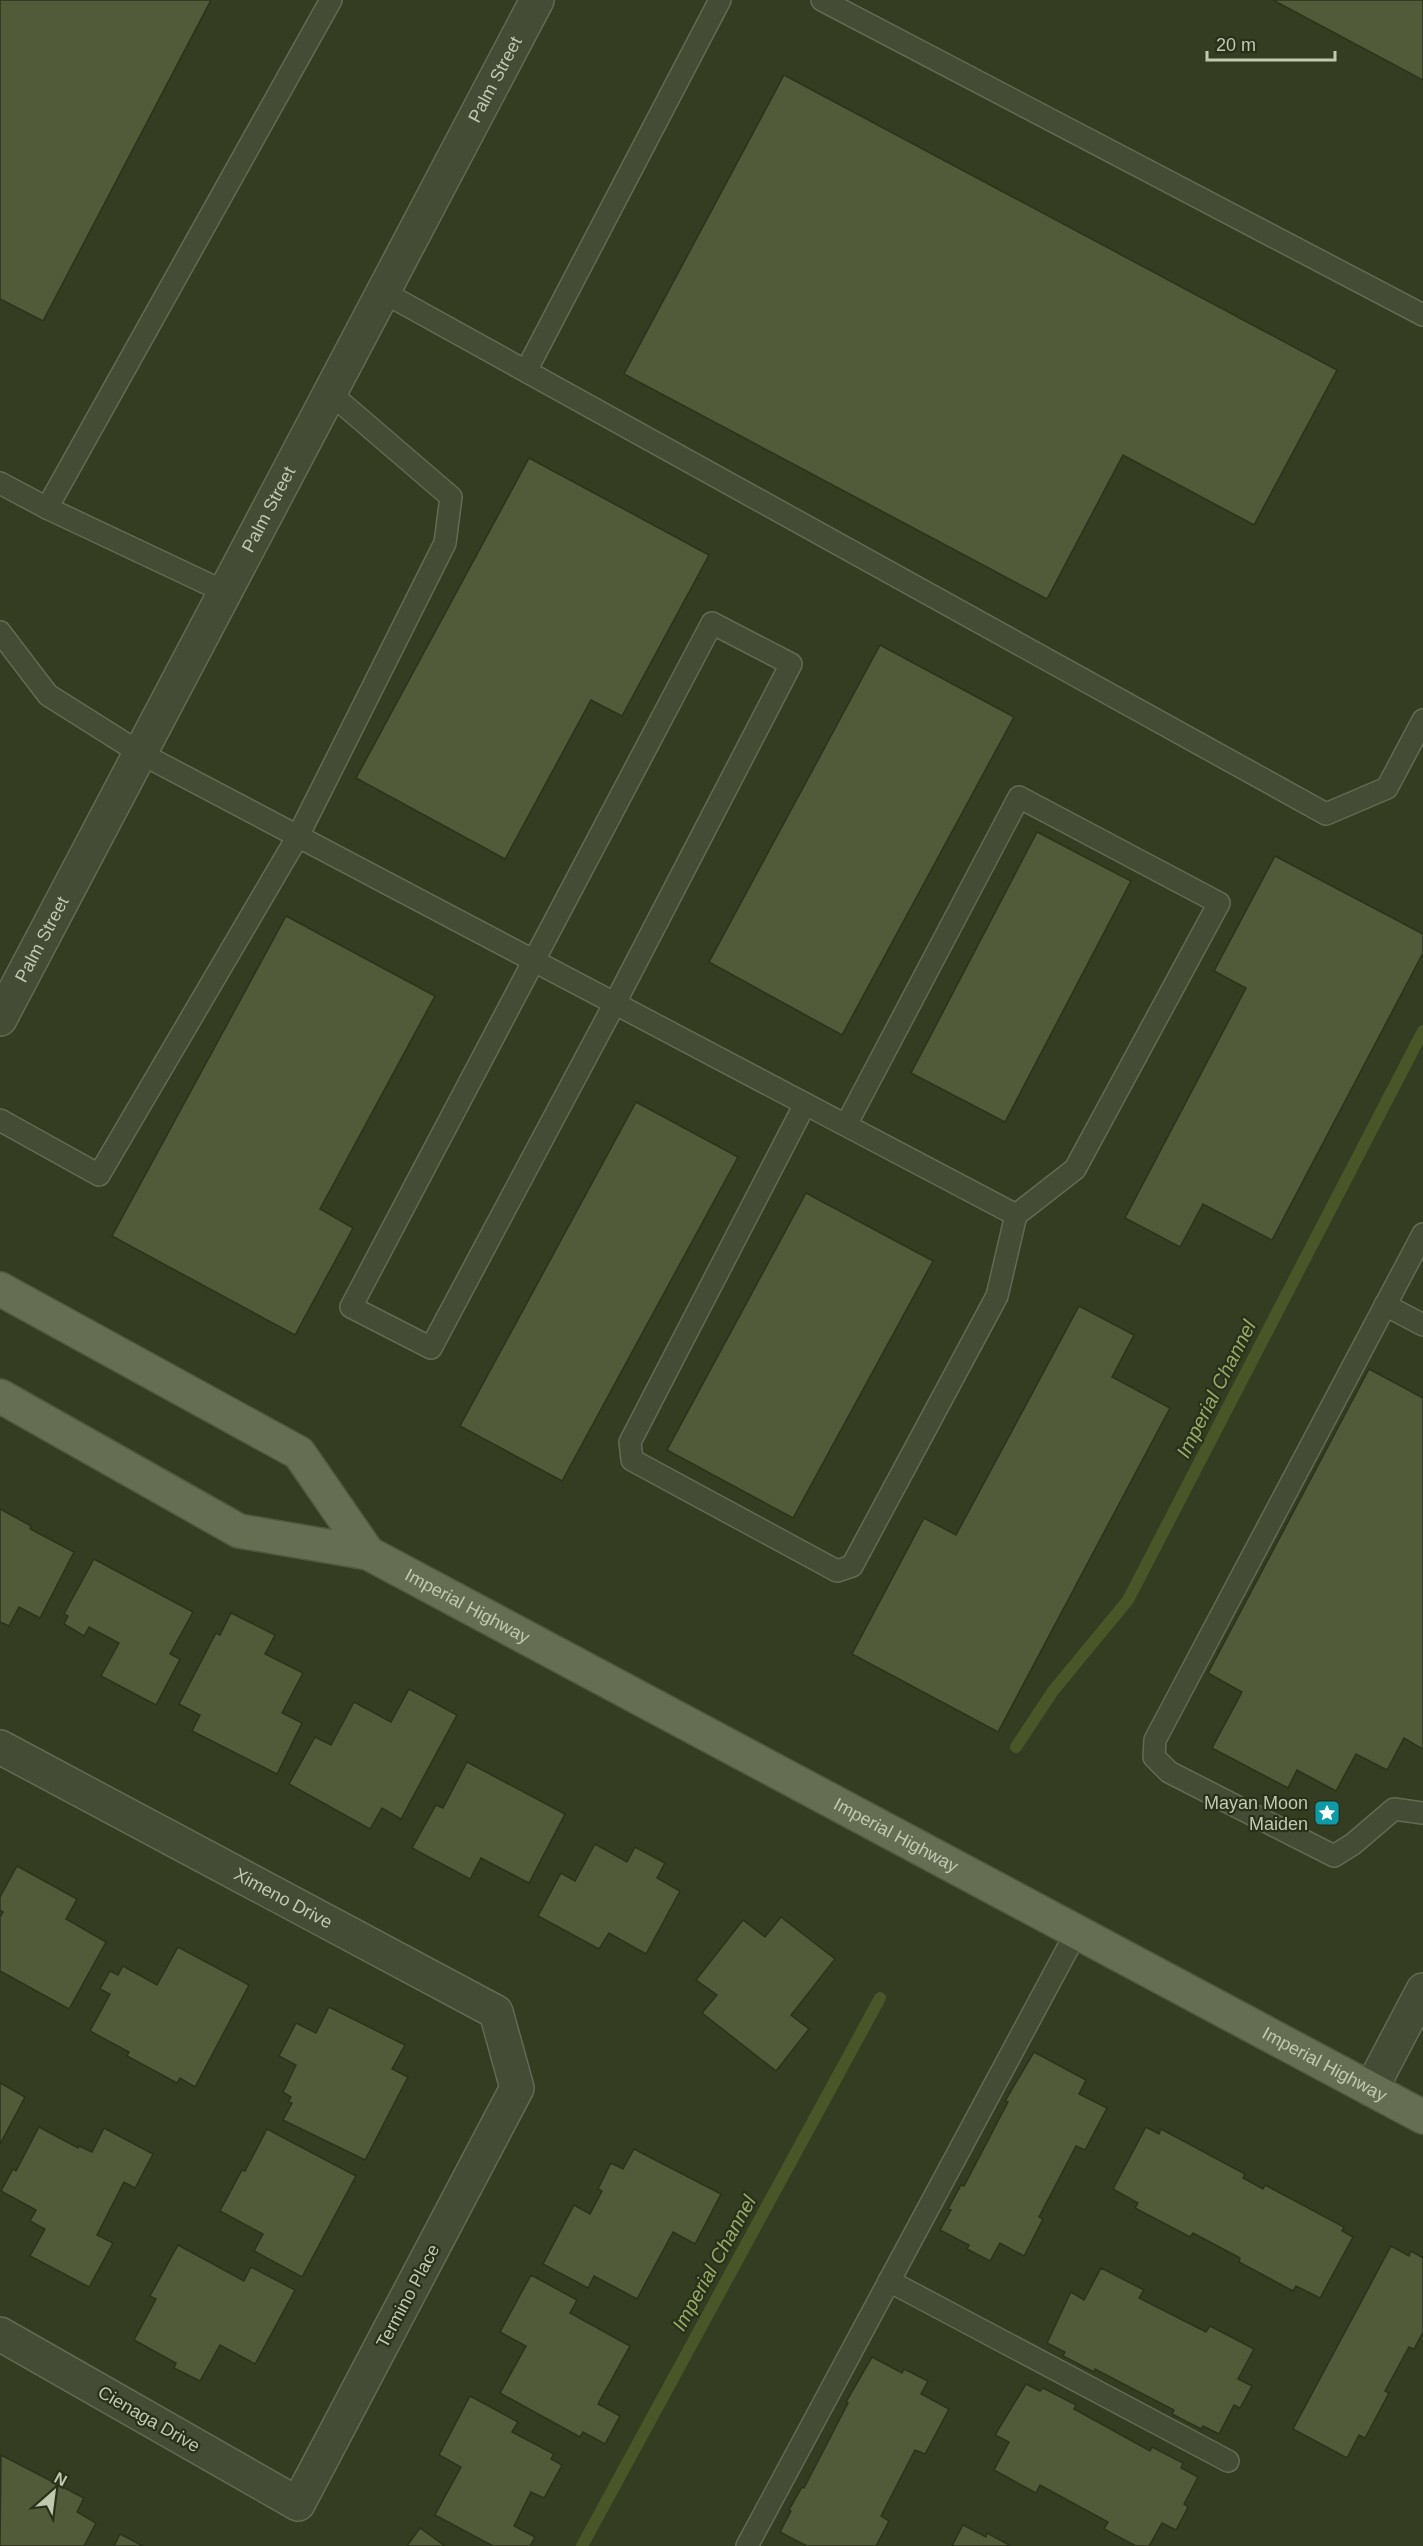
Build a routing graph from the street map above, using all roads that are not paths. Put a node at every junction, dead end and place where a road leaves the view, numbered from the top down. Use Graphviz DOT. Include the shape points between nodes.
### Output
graph roads {
  1 [pos="331,0"];
  2 [pos="537,0"];
  3 [pos="720,0"];
  4 [pos="822,0"];
  5 [pos="383,292"];
  6 [pos="1423,315"];
  7 [pos="526,371"];
  8 [pos="330,393"];
  9 [pos="0,483"];
  10 [pos="47,508"];
  11 [pos="225,592"];
  12 [pos="1,637"];
  13 [pos="1423,720"];
  14 [pos="140,753"];
  15 [pos="298,836"];
  16 [pos="533,960"];
  17 [pos="615,1003"];
  18 [pos="0,1019"];
  19 [pos="805,1104"];
  20 [pos="0,1120"];
  21 [pos="846,1125"];
  22 [pos="1016,1215"];
  23 [pos="1423,1234"];
  24 [pos="0,1289"];
  25 [pos="1385,1305"];
  26 [pos="1423,1325"];
  27 [pos="0,1396"];
  28 [pos="368,1553"];
  29 [pos="0,1747"];
  30 [pos="1423,1813"];
  31 [pos="1076,1933"];
  32 [pos="1423,1990"];
  33 [pos="517,2088"];
  34 [pos="1371,2089"];
  35 [pos="1423,2117"];
  36 [pos="889,2281"];
  37 [pos="0,2334"];
  38 [pos="1228,2461"];
  39 [pos="298,2504"];
  40 [pos="747,2546"];
  1 -- 10 [label="lane"];
  2 -- 5 [label="street, Palm Street"];
  3 -- 7 [label="lane"];
  4 -- 6 [label="lane"];
  5 -- 7 [label="lane"];
  5 -- 8 [label="street, Palm Street"];
  7 -- 13 [label="lane" via="1326,814 1388,788"];
  8 -- 11 [label="street, Palm Street"];
  8 -- 15 [label="lane" via="451,497 445,543"];
  9 -- 10 [label="lane"];
  10 -- 11 [label="lane"];
  11 -- 14 [label="street, Palm Street"];
  12 -- 14 [label="lane" via="48,695"];
  14 -- 15 [label="lane"];
  14 -- 18 [label="street, Palm Street"];
  15 -- 16 [label="lane"];
  15 -- 20 [label="lane" via="99,1175"];
  16 -- 17 [label="lane"];
  16 -- 17 [label="lane" via="711,623 791,664"];
  16 -- 17 [label="lane" via="351,1307 431,1348"];
  17 -- 19 [label="lane"];
  19 -- 21 [label="lane"];
  19 -- 22 [label="lane" via="630,1442 632,1460 837,1570 852,1566 997,1296"];
  21 -- 22 [label="lane"];
  21 -- 22 [label="lane" via="1019,797 1219,903 1075,1169"];
  23 -- 25 [label="lane"];
  24 -- 28 [label="main road, Imperial Highway" via="299,1453"];
  25 -- 26 [label="lane"];
  25 -- 30 [label="lane" via="1155,1740 1154,1757 1169,1772 1334,1856 1394,1809"];
  27 -- 28 [label="main road, Imperial Highway" via="239,1532"];
  28 -- 31 [label="main road, Imperial Highway"];
  29 -- 33 [label="street, Ximeno Drive" via="496,2012"];
  31 -- 34 [label="main road, Imperial Highway"];
  31 -- 36 [label="lane"];
  32 -- 34 [label="street"];
  33 -- 39 [label="street, Termino Place"];
  34 -- 35 [label="main road, Imperial Highway"];
  36 -- 38 [label="lane"];
  36 -- 40 [label="lane"];
  37 -- 39 [label="street, Cienaga Drive"];
}
